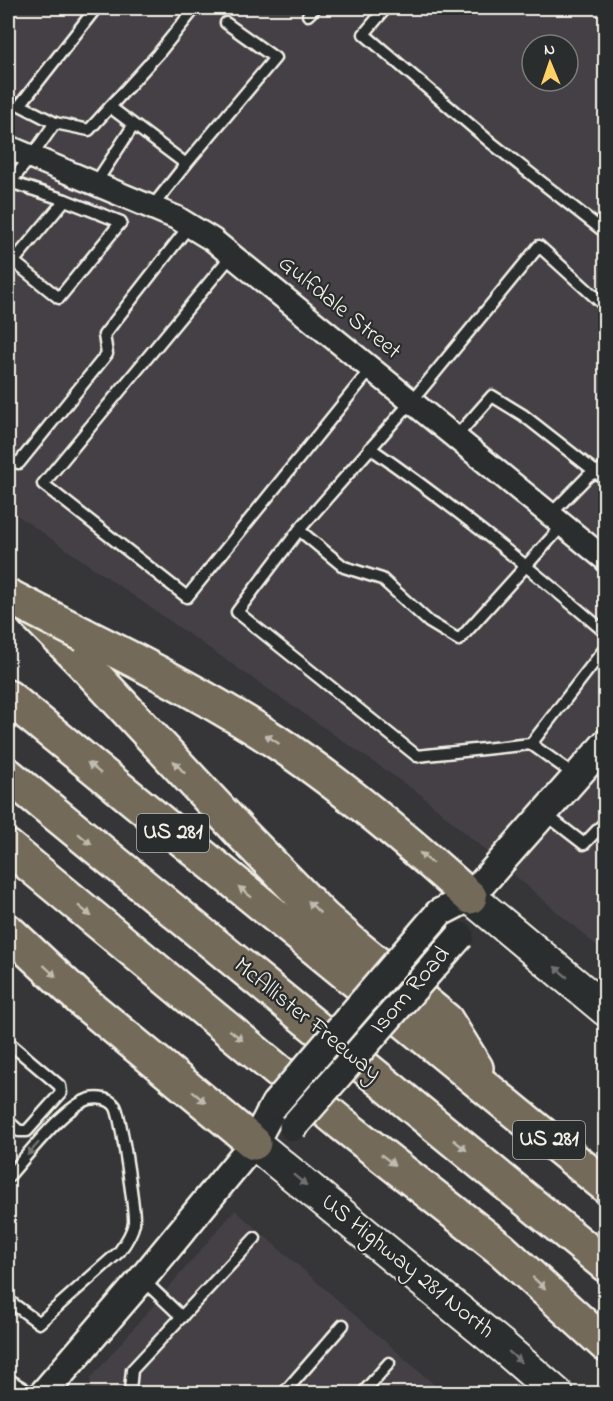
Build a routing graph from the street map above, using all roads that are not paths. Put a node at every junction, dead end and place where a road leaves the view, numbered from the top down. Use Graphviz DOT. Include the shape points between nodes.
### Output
graph roads {
  1 [pos="96,8"];
  2 [pos="195,8"];
  3 [pos="386,8"];
  4 [pos="226,23"];
  5 [pos="110,107"];
  6 [pos="55,123"];
  7 [pos="133,126"];
  8 [pos="8,147"];
  9 [pos="31,157"];
  10 [pos="186,164"];
  11 [pos="9,184"];
  12 [pos="95,184"];
  13 [pos="65,200"];
  14 [pos="152,208"];
  15 [pos="190,225"];
  16 [pos="606,233"];
  17 [pos="232,255"];
  18 [pos="10,259"];
  19 [pos="606,307"];
  20 [pos="370,369"];
  21 [pos="411,402"];
  22 [pos="455,438"];
  23 [pos="370,448"];
  24 [pos="8,461"];
  25 [pos="601,469"];
  26 [pos="606,480"];
  27 [pos="556,520"];
  28 [pos="299,530"];
  29 [pos="606,560"];
  30 [pos="526,565"];
  31 [pos="8,588"];
  32 [pos="8,596"];
  33 [pos="606,633"];
  34 [pos="606,647"];
  35 [pos="8,698"];
  36 [pos="606,743"];
  37 [pos="531,744"];
  38 [pos="8,775"];
  39 [pos="576,776"];
  40 [pos="544,813"];
  41 [pos="606,821"];
  42 [pos="8,848"];
  43 [pos="470,897"];
  44 [pos="8,931"];
  45 [pos="606,1010"];
  46 [pos="8,1042"];
  47 [pos="492,1094"];
  48 [pos="8,1121"];
  49 [pos="254,1143"];
  50 [pos="8,1177"];
  51 [pos="606,1186"];
  52 [pos="255,1239"];
  53 [pos="606,1265"];
  54 [pos="142,1279"];
  55 [pos="8,1300"];
  56 [pos="182,1317"];
  57 [pos="343,1325"];
  58 [pos="606,1345"];
  59 [pos="389,1363"];
  60 [pos="8,1386"];
  61 [pos="21,1394"];
  62 [pos="43,1394"];
  63 [pos="134,1394"];
  64 [pos="283,1394"];
  65 [pos="362,1394"];
  66 [pos="557,1394"];
  1 -- 6 [label="lane" via="20,105"];
  2 -- 5 [label="lane"];
  3 -- 16 [label="lane" via="364,34 489,141"];
  4 -- 10 [label="lane" via="275,58"];
  5 -- 6 [label="lane" via="89,130"];
  5 -- 7 [label="lane"];
  6 -- 9 [label="lane"];
  7 -- 10 [label="lane"];
  7 -- 12 [label="lane"];
  8 -- 9 [label="street, Gulfdale Street"];
  9 -- 11 [label="lane"];
  9 -- 12 [label="street, Gulfdale Street"];
  10 -- 14 [label="lane"];
  11 -- 13 [label="lane"];
  12 -- 14 [label="street, Gulfdale Street"];
  13 -- 18 [label="lane"];
  13 -- 18 [label="lane" via="121,222 59,298"];
  14 -- 15 [label="street, Gulfdale Street"];
  15 -- 17 [label="street, Gulfdale Street"];
  15 -- 24 [label="lane" via="104,335 107,354 19,463"];
  17 -- 20 [label="street, Gulfdale Street"];
  17 -- 20 [label="lane" via="43,484 187,597"];
  19 -- 21 [label="lane" via="539,246"];
  20 -- 21 [label="street, Gulfdale Street"];
  21 -- 22 [label="street, Gulfdale Street"];
  21 -- 23 [label="lane"];
  22 -- 25 [label="lane" via="492,396"];
  22 -- 27 [label="street, Gulfdale Street"];
  23 -- 28 [label="lane"];
  23 -- 30 [label="lane"];
  25 -- 26 [label="lane"];
  25 -- 27 [label="lane" via="588,476"];
  27 -- 29 [label="street, Gulfdale Street"];
  27 -- 30 [label="lane"];
  28 -- 30 [label="lane" via="344,567 382,579 429,622 459,640"];
  28 -- 37 [label="lane" via="237,612 417,756"];
  30 -- 33 [label="lane"];
  47 -- 31 [label="highway, one-way" via="446,1020 324,918 85,664"];
  43 -- 32 [label="highway, one-way, bridge" via="368,811 276,742 177,683"];
  34 -- 37 [label="lane"];
  47 -- 35 [label="highway, US 281, one-way"];
  36 -- 39 [label="street, Isom Road"];
  37 -- 39 [label="lane"];
  38 -- 53 [label="highway, McAllister Freeway / US 281, one-way"];
  39 -- 40 [label="street, Isom Road"];
  40 -- 41 [label="lane" via="584,844"];
  40 -- 43 [label="street, Isom Road"];
  42 -- 58 [label="highway, one-way" via="342,1124 502,1250"];
  45 -- 43 [label="main road, one-way"];
  43 -- 49 [label="street, Isom Road, bridge" via="439,912 275,1104"];
  43 -- 49 [label="street, Isom Road, bridge" via="460,936 293,1127"];
  44 -- 49 [label="highway, one-way" via="85,1003"];
  46 -- 48 [label="lane" via="60,1086 61,1093 27,1131 19,1131"];
  47 -- 51 [label="highway, US 281"];
  49 -- 54 [label="street, Isom Road"];
  49 -- 66 [label="main road, US Highway 281 North, one-way"];
  55 -- 50 [label="lane, one-way" via="39,1323 119,1252 127,1240 134,1223 116,1106 106,1099 91,1098 79,1103"];
  52 -- 56 [label="lane"];
  54 -- 56 [label="lane"];
  54 -- 62 [label="street, Isom Road"];
  56 -- 63 [label="lane" via="132,1370 130,1390"];
  57 -- 64 [label="lane"];
  59 -- 65 [label="lane"];
  60 -- 61 [label="street"];
}
